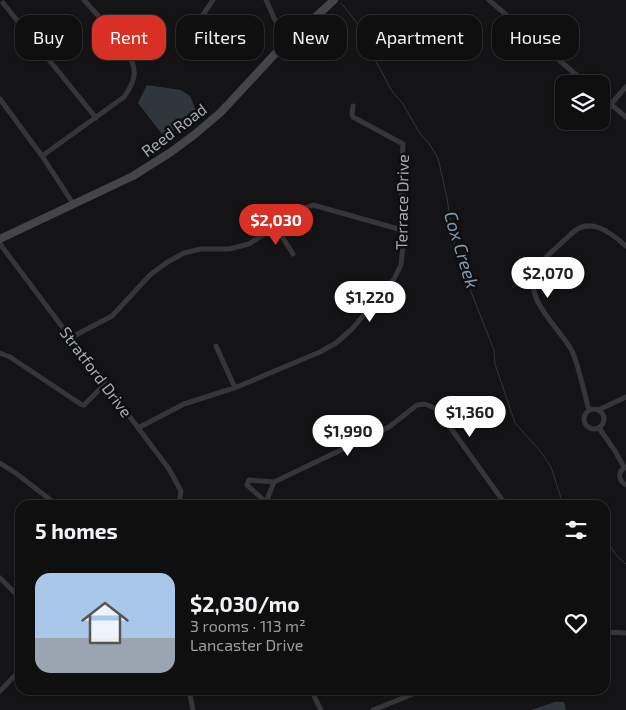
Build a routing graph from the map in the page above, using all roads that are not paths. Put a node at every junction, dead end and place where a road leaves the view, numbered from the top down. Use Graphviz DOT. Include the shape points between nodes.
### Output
graph roads {
  1 [pos="84,0"];
  2 [pos="214,0"];
  3 [pos="266,0"];
  4 [pos="334,0"];
  5 [pos="489,0"];
  6 [pos="3,3"];
  7 [pos="203,15"];
  8 [pos="318,15"];
  9 [pos="274,18"];
  10 [pos="274,55"];
  11 [pos="576,75"];
  12 [pos="626,87"];
  13 [pos="0,99"];
  14 [pos="611,104"];
  15 [pos="353,106"];
  16 [pos="626,117"];
  17 [pos="96,118"];
  18 [pos="42,156"];
  19 [pos="74,205"];
  20 [pos="276,227"];
  21 [pos="402,230"];
  22 [pos="0,239"];
  23 [pos="0,244"];
  24 [pos="626,246"];
  25 [pos="293,254"];
  26 [pos="70,338"];
  27 [pos="216,346"];
  28 [pos="0,353"];
  29 [pos="105,384"];
  30 [pos="234,388"];
  31 [pos="626,397"];
  32 [pos="589,410"];
  33 [pos="598,410"];
  34 [pos="138,428"];
  35 [pos="599,428"];
  36 [pos="0,463"];
  37 [pos="625,467"];
  38 [pos="274,482"];
  39 [pos="626,485"];
  40 [pos="50,500"];
  41 [pos="180,500"];
  42 [pos="263,500"];
  43 [pos="267,500"];
  44 [pos="502,500"];
  45 [pos="0,578"];
  46 [pos="15,593"];
  47 [pos="610,632"];
  48 [pos="626,632"];
  49 [pos="15,675"];
  50 [pos="0,691"];
  51 [pos="191,695"];
  52 [pos="314,695"];
  53 [pos="406,695"];
  54 [pos="193,710"];
  55 [pos="321,710"];
  56 [pos="374,710"];
  1 -- 17 [label="street" via="127,50 133,62 134,75 124,97"];
  2 -- 7 [label="street"];
  3 -- 9 [label="street"];
  4 -- 8 [label="street, Reed Road"];
  5 -- 11 [label="street"];
  6 -- 17 [label="street"];
  10 -- 19 [label="street, Reed Road" via="221,112 194,135 156,163"];
  12 -- 14 [label="street"];
  13 -- 18 [label="street"];
  14 -- 16 [label="street"];
  15 -- 21 [label="street, Terrace Drive" via="353,117 403,144"];
  17 -- 18 [label="street"];
  18 -- 19 [label="street"];
  19 -- 22 [label="street, Reed Road"];
  20 -- 21 [label="street" via="301,209 313,205"];
  20 -- 25 [label="street"];
  20 -- 26 [label="street" via="240,247 184,253 150,275 112,316"];
  21 -- 30 [label="street, Terrace Drive" via="401,264 394,279 346,335 320,352"];
  23 -- 26 [label="street, Stratford Drive"];
  24 -- 32 [label="street" via="598,227 575,229 543,262 533,279 537,301 572,352"];
  26 -- 29 [label="street, Stratford Drive"];
  27 -- 30 [label="street"];
  28 -- 29 [label="street" via="82,405"];
  29 -- 34 [label="street, Stratford Drive"];
  30 -- 34 [label="street, Terrace Drive" via="184,404"];
  31 -- 33 [label="street"];
  32 -- 33 [label="street"];
  32 -- 35 [label="street" via="584,417 586,424 592,429"];
  33 -- 35 [label="street" via="604,418"];
  34 -- 41 [label="street, Stratford Drive" via="169,469 181,491"];
  35 -- 37 [label="street"];
  36 -- 40 [label="street"];
  37 -- 39 [label="street" via="619,477"];
  38 -- 42 [label="street" via="249,480 247,485"];
  38 -- 43 [label="street"];
  38 -- 44 [label="street" via="389,427 417,405 425,404 437,409"];
  45 -- 46 [label="street"];
  47 -- 48 [label="street"];
  49 -- 50 [label="street"];
  51 -- 54 [label="street"];
  52 -- 55 [label="street"];
  53 -- 56 [label="street"];
}
